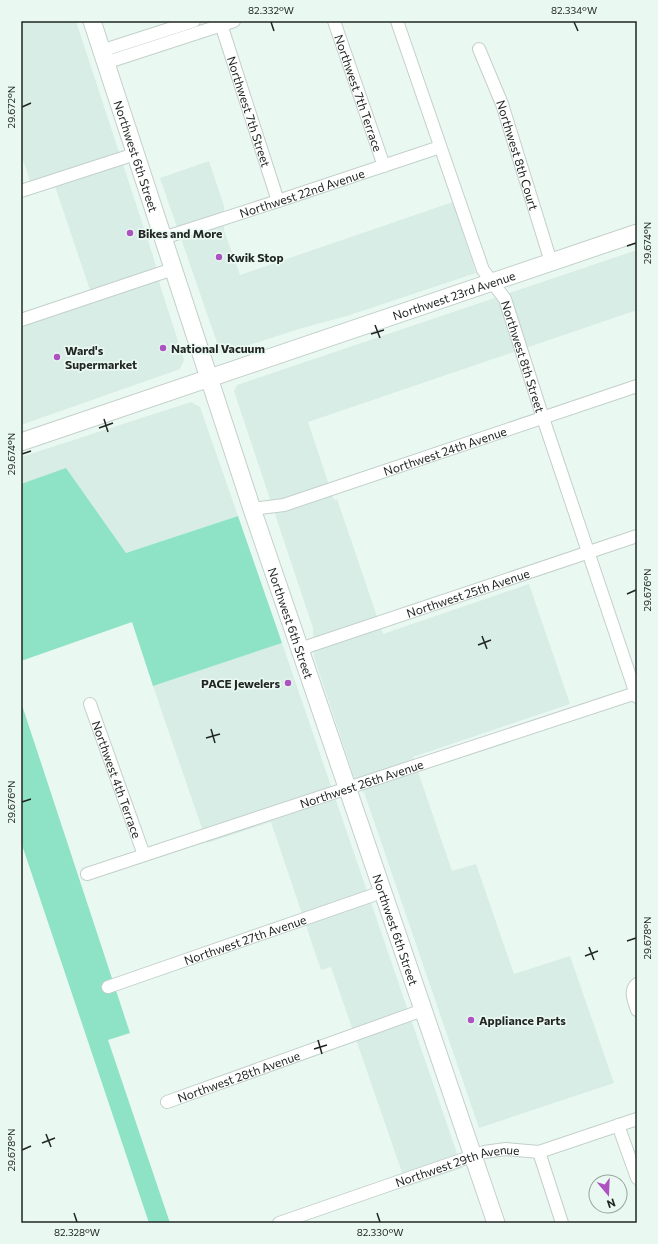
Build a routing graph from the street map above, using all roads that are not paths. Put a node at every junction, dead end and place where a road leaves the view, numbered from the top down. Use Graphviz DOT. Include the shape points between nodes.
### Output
graph roads {
  1 [pos="92,21"];
  2 [pos="194,21"];
  3 [pos="234,21"];
  4 [pos="334,21"];
  5 [pos="397,21"];
  6 [pos="220,23"];
  7 [pos="480,49"];
  8 [pos="103,57"];
  9 [pos="440,147"];
  10 [pos="135,154"];
  11 [pos="384,166"];
  12 [pos="21,191"];
  13 [pos="278,201"];
  14 [pos="637,233"];
  15 [pos="163,238"];
  16 [pos="551,262"];
  17 [pos="173,269"];
  18 [pos="492,282"];
  19 [pos="21,320"];
  20 [pos="208,377"];
  21 [pos="637,386"];
  22 [pos="543,418"];
  23 [pos="21,442"];
  24 [pos="252,509"];
  25 [pos="637,536"];
  26 [pos="589,552"];
  27 [pos="300,650"];
  28 [pos="636,695"];
  29 [pos="90,704"];
  30 [pos="347,788"];
  31 [pos="144,855"];
  32 [pos="87,874"];
  33 [pos="382,892"];
  34 [pos="108,987"];
  35 [pos="634,987"];
  36 [pos="423,1010"];
  37 [pos="637,1010"];
  38 [pos="168,1102"];
  39 [pos="637,1119"];
  40 [pos="618,1125"];
  41 [pos="538,1152"];
  42 [pos="473,1156"];
  43 [pos="637,1178"];
  44 [pos="279,1223"];
  45 [pos="496,1223"];
  46 [pos="562,1223"];
  1 -- 8 [label="main road, Northwest 6th Street"];
  2 -- 8 [label="street"];
  3 -- 6 [label="street"];
  4 -- 11 [label="street, Northwest 7th Terrace"];
  5 -- 9 [label="street, Northwest 8th Street"];
  6 -- 8 [label="street"];
  6 -- 13 [label="street, Northwest 7th Street"];
  7 -- 16 [label="street, Northwest 8th Court" via="502,104"];
  8 -- 10 [label="main road, Northwest 6th Street"];
  9 -- 11 [label="street, Northwest 22nd Avenue"];
  9 -- 18 [label="street, Northwest 8th Street" via="483,270"];
  10 -- 12 [label="street"];
  10 -- 15 [label="main road, Northwest 6th Street"];
  11 -- 13 [label="street, Northwest 22nd Avenue"];
  13 -- 15 [label="street, Northwest 22nd Avenue"];
  14 -- 16 [label="main road, Northwest 23rd Avenue"];
  15 -- 17 [label="main road, Northwest 6th Street"];
  16 -- 18 [label="main road, Northwest 23rd Avenue"];
  17 -- 19 [label="street"];
  17 -- 20 [label="main road, Northwest 6th Street"];
  18 -- 20 [label="main road, Northwest 23rd Avenue"];
  18 -- 22 [label="street, Northwest 8th Street" via="504,299"];
  20 -- 23 [label="main road, Northwest 23rd Avenue"];
  20 -- 24 [label="main road, Northwest 6th Street"];
  21 -- 22 [label="street, Northwest 24th Avenue"];
  22 -- 24 [label="street, Northwest 24th Avenue" via="284,505"];
  22 -- 26 [label="street, Northwest 8th Street"];
  24 -- 27 [label="main road, Northwest 6th Street"];
  25 -- 26 [label="street, Northwest 25th Avenue"];
  26 -- 27 [label="street, Northwest 25th Avenue"];
  26 -- 28 [label="street, Northwest 8th Street"];
  27 -- 30 [label="main road, Northwest 6th Street"];
  28 -- 30 [label="street, Northwest 26th Avenue"];
  29 -- 31 [label="street, Northwest 4th Terrace"];
  30 -- 31 [label="street, Northwest 26th Avenue"];
  30 -- 33 [label="main road, Northwest 6th Street"];
  31 -- 32 [label="street, Northwest 26th Avenue"];
  33 -- 34 [label="street, Northwest 27th Avenue"];
  33 -- 36 [label="main road, Northwest 6th Street"];
  35 -- 37 [label="street"];
  36 -- 38 [label="street, Northwest 28th Avenue"];
  36 -- 42 [label="main road, Northwest 6th Street"];
  39 -- 40 [label="street, Northwest 29th Avenue"];
  40 -- 41 [label="street, Northwest 29th Avenue"];
  40 -- 43 [label="street"];
  41 -- 42 [label="street, Northwest 29th Avenue" via="506,1149"];
  41 -- 46 [label="street"];
  42 -- 44 [label="street, Northwest 29th Avenue"];
  42 -- 45 [label="main road, Northwest 6th Street"];
}
